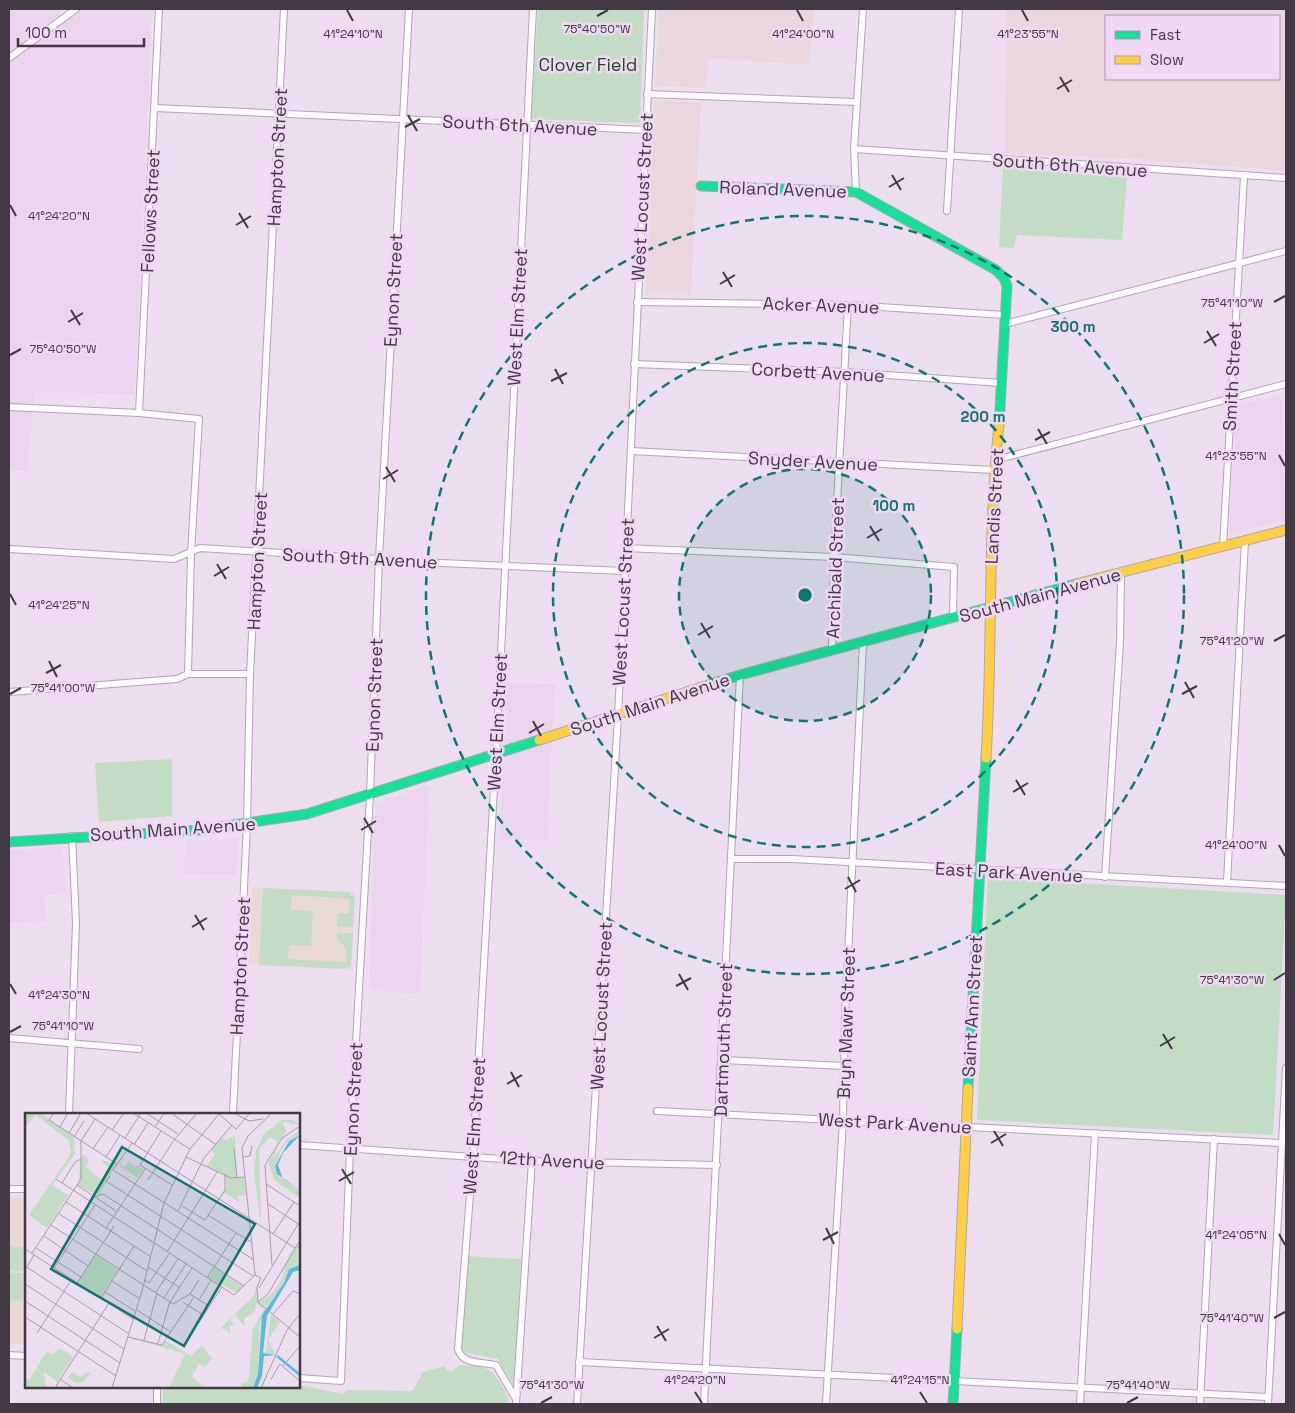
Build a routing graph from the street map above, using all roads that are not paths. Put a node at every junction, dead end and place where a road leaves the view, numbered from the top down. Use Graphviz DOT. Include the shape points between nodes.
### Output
graph roads {
  1 [pos="76,9"];
  2 [pos="158,9"];
  3 [pos="284,9"];
  4 [pos="409,9"];
  5 [pos="533,9"];
  6 [pos="652,9"];
  7 [pos="863,9"];
  8 [pos="959,9"];
  9 [pos="9,58"];
  10 [pos="647,94"];
  11 [pos="857,102"];
  12 [pos="155,108"];
  13 [pos="280,113"];
  14 [pos="402,120"];
  15 [pos="527,125"];
  16 [pos="645,130"];
  17 [pos="854,149"];
  18 [pos="950,156"];
  19 [pos="1244,176"];
  20 [pos="1286,178"];
  21 [pos="701,186"];
  22 [pos="856,192"];
  23 [pos="947,211"];
  24 [pos="1286,251"];
  25 [pos="1239,264"];
  26 [pos="1006,286"];
  27 [pos="637,302"];
  28 [pos="848,305"];
  29 [pos="1005,320"];
  30 [pos="634,364"];
  31 [pos="844,372"];
  32 [pos="1001,383"];
  33 [pos="1286,384"];
  34 [pos="1232,399"];
  35 [pos="9,407"];
  36 [pos="139,413"];
  37 [pos="631,451"];
  38 [pos="995,460"];
  39 [pos="840,463"];
  40 [pos="994,470"];
  41 [pos="1286,530"];
  42 [pos="1245,541"];
  43 [pos="1223,547"];
  44 [pos="625,548"];
  45 [pos="9,549"];
  46 [pos="191,553"];
  47 [pos="258,553"];
  48 [pos="834,557"];
  49 [pos="379,558"];
  50 [pos="505,566"];
  51 [pos="624,571"];
  52 [pos="1121,573"];
  53 [pos="990,607"];
  54 [pos="953,618"];
  55 [pos="864,643"];
  56 [pos="832,651"];
  57 [pos="188,674"];
  58 [pos="250,674"];
  59 [pos="740,676"];
  60 [pos="9,692"];
  61 [pos="618,716"];
  62 [pos="496,753"];
  63 [pos="370,795"];
  64 [pos="247,825"];
  65 [pos="72,836"];
  66 [pos="9,842"];
  67 [pos="731,859"];
  68 [pos="852,864"];
  69 [pos="980,870"];
  70 [pos="1106,877"];
  71 [pos="1228,882"];
  72 [pos="1286,886"];
  73 [pos="9,1038"];
  74 [pos="72,1044"];
  75 [pos="139,1049"];
  76 [pos="723,1060"];
  77 [pos="844,1066"];
  78 [pos="1286,1068"];
  79 [pos="657,1111"];
  80 [pos="69,1113"];
  81 [pos="233,1113"];
  82 [pos="720,1114"];
  83 [pos="843,1120"];
  84 [pos="966,1127"];
  85 [pos="1095,1133"];
  86 [pos="1214,1140"];
  87 [pos="1282,1143"];
  88 [pos="300,1144"];
  89 [pos="350,1148"];
  90 [pos="473,1156"];
  91 [pos="532,1161"];
  92 [pos="592,1163"];
  93 [pos="717,1165"];
  94 [pos="9,1189"];
  95 [pos="25,1189"];
  96 [pos="1283,1205"];
  97 [pos="9,1355"];
  98 [pos="25,1356"];
  99 [pos="579,1362"];
  100 [pos="706,1369"];
  101 [pos="828,1375"];
  102 [pos="300,1378"];
  103 [pos="954,1381"];
  104 [pos="158,1388"];
  105 [pos="1081,1388"];
  106 [pos="1200,1394"];
  107 [pos="1268,1397"];
  108 [pos="516,1402"];
  109 [pos="157,1404"];
  110 [pos="577,1404"];
  111 [pos="704,1404"];
  112 [pos="826,1404"];
  113 [pos="953,1404"];
  114 [pos="1080,1404"];
  115 [pos="1200,1404"];
  116 [pos="1268,1404"];
  1 -- 9 [label="street"];
  2 -- 12 [label="street, Fellows Street"];
  3 -- 13 [label="street, Hampton Street"];
  4 -- 14 [label="street, Eynon Street"];
  5 -- 15 [label="street, West Elm Street"];
  6 -- 10 [label="street, West Locust Street"];
  7 -- 11 [label="street"];
  8 -- 18 [label="street"];
  10 -- 11 [label="street"];
  10 -- 16 [label="street, West Locust Street"];
  11 -- 17 [label="street"];
  12 -- 13 [label="street, South 6th Avenue"];
  12 -- 36 [label="street, Fellows Street"];
  13 -- 14 [label="street, South 6th Avenue"];
  13 -- 47 [label="street, Hampton Street"];
  14 -- 15 [label="street, South 6th Avenue"];
  14 -- 49 [label="street, Eynon Street"];
  15 -- 16 [label="street, South 6th Avenue"];
  15 -- 50 [label="street, West Elm Street"];
  16 -- 27 [label="street, West Locust Street"];
  17 -- 18 [label="street, South 6th Avenue"];
  17 -- 22 [label="street"];
  18 -- 19 [label="street, South 6th Avenue"];
  18 -- 23 [label="street"];
  19 -- 20 [label="street, South 6th Avenue"];
  19 -- 25 [label="street, Smith Street"];
  21 -- 22 [label="street, Roland Avenue"];
  22 -- 26 [label="street, Roland Avenue" via="996,270 1004,278"];
  24 -- 25 [label="street, Acker Avenue"];
  25 -- 29 [label="street, Acker Avenue"];
  25 -- 34 [label="street, Smith Street"];
  26 -- 29 [label="street, Landis Street"];
  27 -- 28 [label="street, Acker Avenue"];
  27 -- 30 [label="street, West Locust Street"];
  28 -- 29 [label="street, Acker Avenue"];
  28 -- 31 [label="street, Archibald Street"];
  29 -- 32 [label="street, Landis Street"];
  30 -- 31 [label="street, Corbett Avenue"];
  30 -- 37 [label="street, West Locust Street"];
  31 -- 32 [label="street, Corbett Avenue"];
  31 -- 39 [label="street, Archibald Street"];
  32 -- 38 [label="street, Landis Street"];
  33 -- 34 [label="street"];
  34 -- 38 [label="street"];
  34 -- 43 [label="street, Smith Street"];
  35 -- 36 [label="street"];
  36 -- 46 [label="street" via="199,419"];
  37 -- 39 [label="street, Snyder Avenue"];
  37 -- 44 [label="street, West Locust Street"];
  38 -- 40 [label="street, Landis Street"];
  39 -- 40 [label="street, Snyder Avenue"];
  39 -- 48 [label="street, Archibald Street"];
  40 -- 53 [label="street, Landis Street"];
  41 -- 42 [label="street, South Main Avenue"];
  42 -- 43 [label="street, South Main Avenue"];
  42 -- 71 [label="street"];
  43 -- 52 [label="street, South Main Avenue"];
  44 -- 48 [label="street"];
  44 -- 51 [label="street, West Locust Street"];
  45 -- 46 [label="street, South 9th Avenue" via="174,559"];
  46 -- 47 [label="street, South 9th Avenue" via="200,548"];
  46 -- 57 [label="street"];
  47 -- 49 [label="street, South 9th Avenue"];
  47 -- 58 [label="street, Hampton Street"];
  48 -- 54 [label="street" via="954,567"];
  48 -- 56 [label="street, Archibald Street"];
  49 -- 50 [label="street, South 9th Avenue"];
  49 -- 63 [label="street, Eynon Street"];
  50 -- 51 [label="street, South 9th Avenue"];
  50 -- 62 [label="street, West Elm Street"];
  51 -- 61 [label="street, West Locust Street"];
  52 -- 53 [label="street, South Main Avenue"];
  52 -- 70 [label="street"];
  53 -- 54 [label="street, South Main Avenue"];
  53 -- 69 [label="street, Saint Ann Street" via="991,676"];
  54 -- 55 [label="street, South Main Avenue"];
  55 -- 56 [label="street, South Main Avenue"];
  55 -- 68 [label="street, Bryn Mawr Street"];
  56 -- 59 [label="street, South Main Avenue"];
  57 -- 58 [label="street"];
  57 -- 60 [label="street" via="177,679"];
  58 -- 64 [label="street, Hampton Street"];
  59 -- 61 [label="street, South Main Avenue"];
  59 -- 67 [label="street, Dartmouth Street"];
  61 -- 62 [label="street, South Main Avenue"];
  61 -- 92 [label="street, West Locust Street"];
  62 -- 63 [label="street, South Main Avenue"];
  62 -- 90 [label="street, West Elm Street"];
  63 -- 64 [label="street, South Main Avenue" via="306,814"];
  63 -- 89 [label="street, Eynon Street"];
  64 -- 65 [label="street, South Main Avenue" via="183,832"];
  64 -- 81 [label="street, Hampton Street"];
  65 -- 66 [label="street, South Main Avenue"];
  65 -- 74 [label="street" via="76,923"];
  67 -- 68 [label="street, East Park Avenue"];
  67 -- 76 [label="street, Dartmouth Street"];
  68 -- 69 [label="street, East Park Avenue"];
  68 -- 77 [label="street, Bryn Mawr Street"];
  69 -- 70 [label="street, East Park Avenue"];
  69 -- 84 [label="street, Saint Ann Street"];
  70 -- 71 [label="street, East Park Avenue"];
  71 -- 72 [label="street, East Park Avenue"];
  73 -- 74 [label="street"];
  74 -- 75 [label="street"];
  74 -- 80 [label="street"];
  76 -- 77 [label="street"];
  76 -- 82 [label="street, Dartmouth Street"];
  77 -- 83 [label="street, Bryn Mawr Street"];
  78 -- 87 [label="street"];
  79 -- 82 [label="street, West Park Avenue"];
  82 -- 83 [label="street, West Park Avenue"];
  82 -- 93 [label="street, Dartmouth Street"];
  83 -- 84 [label="street, West Park Avenue"];
  83 -- 101 [label="street, Bryn Mawr Street"];
  84 -- 85 [label="street, West Park Avenue"];
  84 -- 103 [label="street, Saint Ann Street"];
  85 -- 86 [label="street, West Park Avenue"];
  85 -- 105 [label="street"];
  86 -- 87 [label="street, West Park Avenue"];
  86 -- 106 [label="street"];
  87 -- 96 [label="street"];
  88 -- 89 [label="street, 12th Avenue"];
  89 -- 90 [label="street, 12th Avenue"];
  89 -- 102 [label="street, Eynon Street" via="341,1381"];
  90 -- 91 [label="street, 12th Avenue"];
  90 -- 108 [label="street, West Elm Street" via="458,1349 464,1360 496,1365"];
  91 -- 92 [label="street, 12th Avenue"];
  91 -- 108 [label="street"];
  92 -- 93 [label="street, 12th Avenue"];
  92 -- 99 [label="street, West Locust Street"];
  93 -- 100 [label="street, Dartmouth Street"];
  94 -- 95 [label="street"];
  96 -- 107 [label="street"];
  97 -- 98 [label="street"];
  99 -- 100 [label="street"];
  99 -- 110 [label="street, West Locust Street"];
  100 -- 101 [label="street"];
  100 -- 111 [label="street, Dartmouth Street"];
  101 -- 103 [label="street"];
  101 -- 112 [label="street, Bryn Mawr Street"];
  103 -- 105 [label="street"];
  103 -- 113 [label="street, Saint Ann Street"];
  104 -- 109 [label="street"];
  105 -- 106 [label="street"];
  105 -- 114 [label="street"];
  106 -- 107 [label="street"];
  106 -- 115 [label="street"];
  107 -- 116 [label="street"];
}
